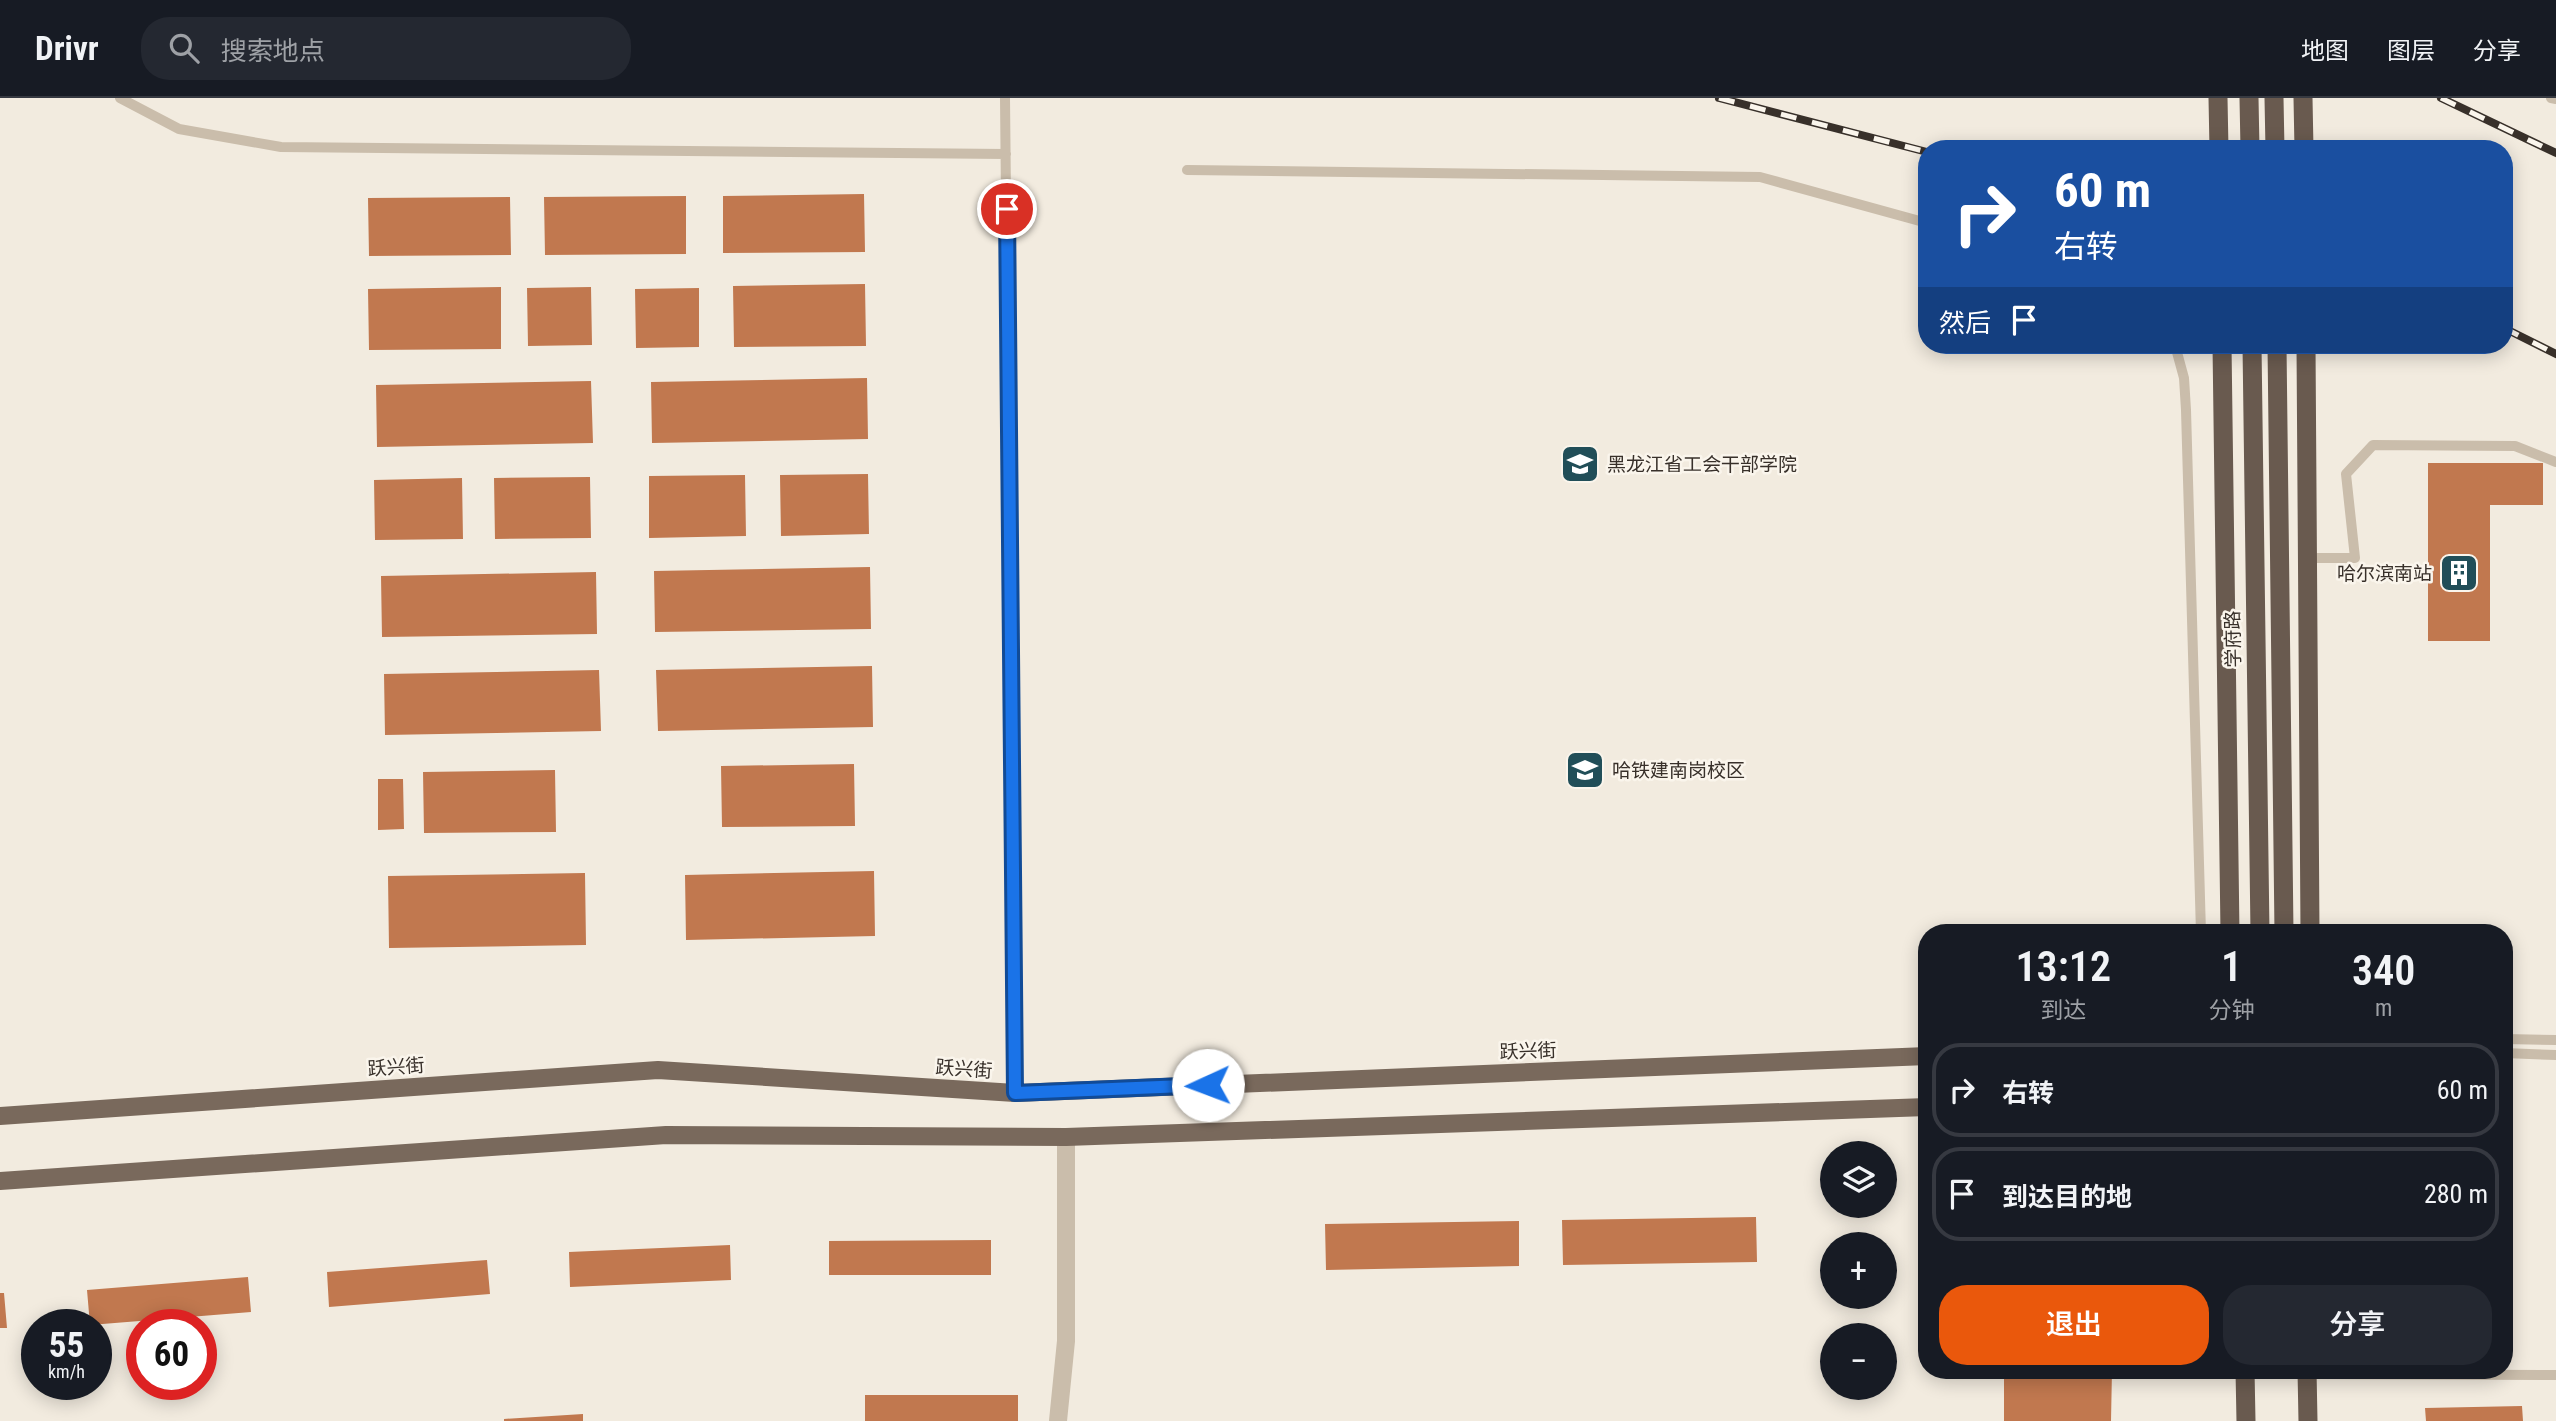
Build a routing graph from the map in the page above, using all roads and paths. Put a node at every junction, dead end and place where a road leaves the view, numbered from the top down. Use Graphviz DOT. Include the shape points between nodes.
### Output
graph roads {
  1 [pos="120,98"];
  2 [pos="1005,98"];
  3 [pos="2218,98"];
  4 [pos="2249,98"];
  5 [pos="2274,98"];
  6 [pos="2303,98"];
  7 [pos="2219,140"];
  8 [pos="2250,140"];
  9 [pos="2275,140"];
  10 [pos="2304,140"];
  11 [pos="1006,154"];
  12 [pos="1188,170"];
  13 [pos="1918,221"];
  14 [pos="2177,354"];
  15 [pos="2222,354"];
  16 [pos="2252,354"];
  17 [pos="2277,354"];
  18 [pos="2306,354"];
  19 [pos="2556,462"];
  20 [pos="2309,558"];
  21 [pos="2201,924"];
  22 [pos="2230,924"];
  23 [pos="2260,924"];
  24 [pos="2284,924"];
  25 [pos="2310,924"];
  26 [pos="2513,1039"];
  27 [pos="2556,1040"];
  28 [pos="2513,1054"];
  29 [pos="2556,1055"];
  30 [pos="1918,1056"];
  31 [pos="1015,1093"];
  32 [pos="1918,1107"];
  33 [pos="0,1116"];
  34 [pos="1066,1137"];
  35 [pos="0,1181"];
  36 [pos="2513,1374"];
  37 [pos="2556,1375"];
  38 [pos="2245,1379"];
  39 [pos="2307,1379"];
  40 [pos="1058,1421"];
  41 [pos="2246,1421"];
  42 [pos="2308,1421"];
  1 -- 11 [label="lane" via="179,129 281,147"];
  2 -- 11 [label="lane"];
  3 -- 7 [label="highway"];
  4 -- 8 [label="highway"];
  5 -- 9 [label="highway"];
  6 -- 10 [label="highway"];
  11 -- 31 [label="lane"];
  12 -- 13 [label="lane" via="1760,177"];
  14 -- 21 [label="lane" via="2186,411"];
  15 -- 22 [label="highway"];
  16 -- 23 [label="highway, 学府路"];
  17 -- 24 [label="highway"];
  18 -- 20 [label="highway"];
  19 -- 20 [label="lane" via="2515,446 2373,445 2346,474 2355,558"];
  20 -- 25 [label="highway"];
  26 -- 27 [label="lane"];
  28 -- 29 [label="lane"];
  30 -- 31 [label="main road, 跃兴街"];
  31 -- 33 [label="main road, 跃兴街" via="658,1070"];
  32 -- 34 [label="main road"];
  34 -- 35 [label="main road" via="666,1135"];
  34 -- 40 [label="street" via="1066,1341"];
  36 -- 37 [label="lane"];
  38 -- 41 [label="highway"];
  39 -- 42 [label="highway"];
}
